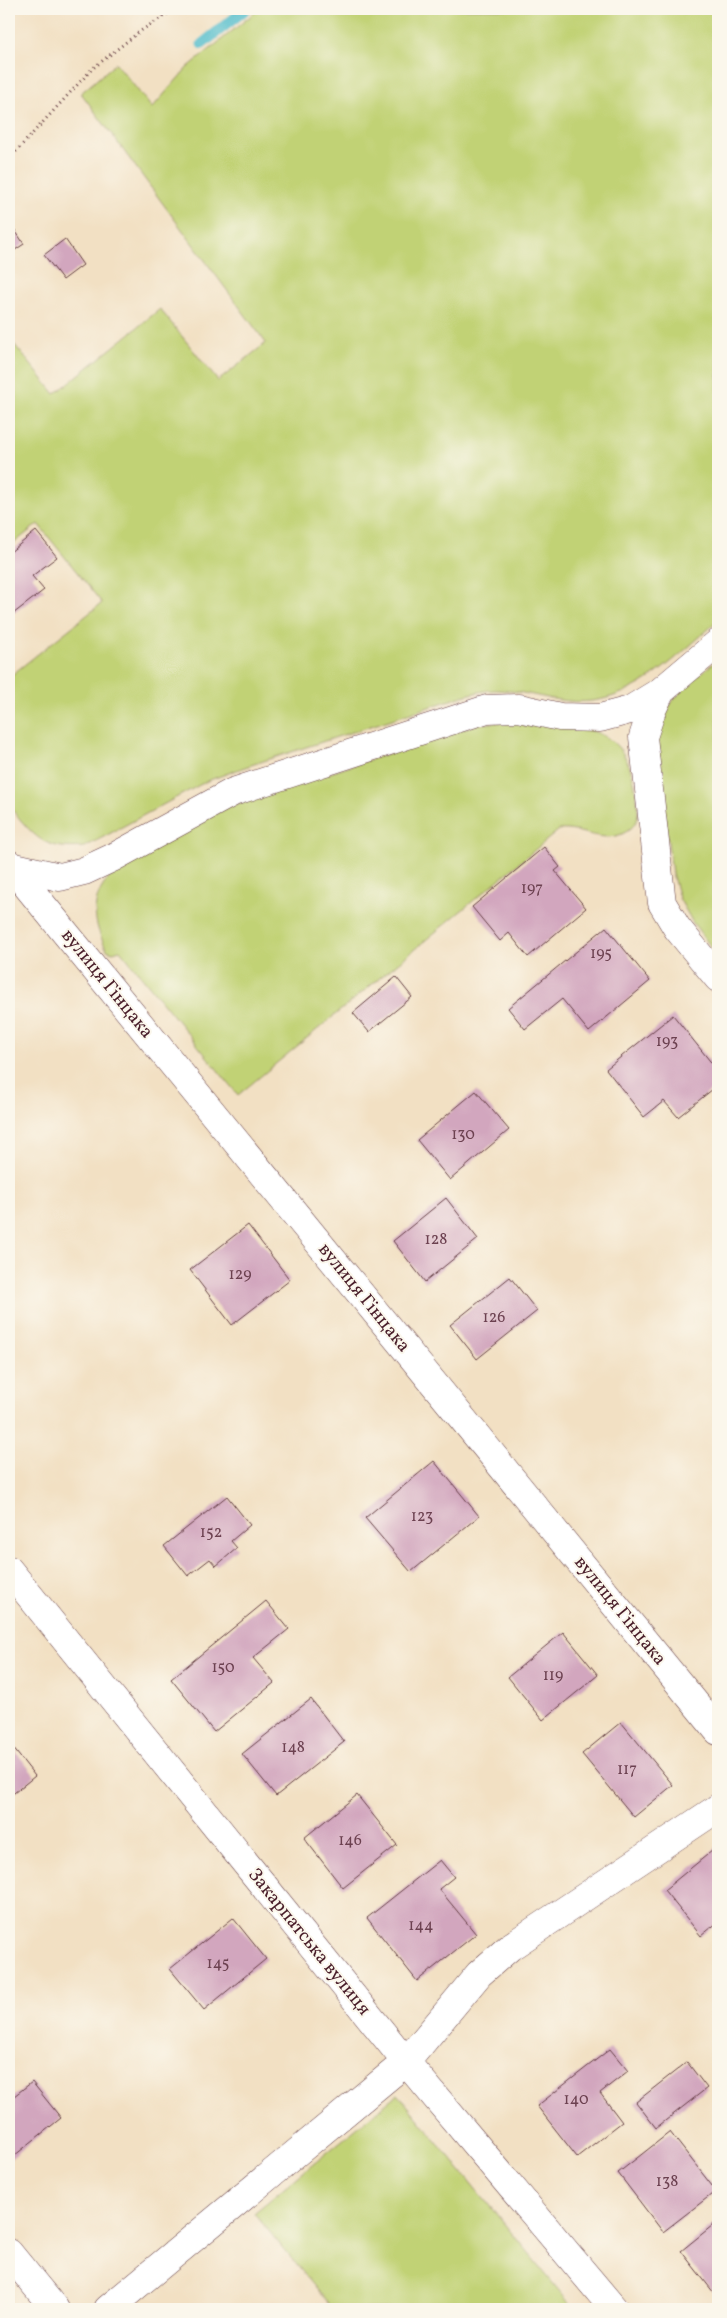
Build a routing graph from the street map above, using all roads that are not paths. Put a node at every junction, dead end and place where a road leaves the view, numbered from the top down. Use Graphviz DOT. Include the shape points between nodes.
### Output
graph roads {
  1 [pos="718,643"];
  2 [pos="661,691"];
  3 [pos="9,865"];
  4 [pos="718,978"];
  5 [pos="9,1570"];
  6 [pos="718,1731"];
  7 [pos="718,1808"];
  8 [pos="406,2062"];
  9 [pos="9,2253"];
  10 [pos="55,2309"];
  11 [pos="108,2309"];
  12 [pos="614,2309"];
  1 -- 2 [label="street"];
  2 -- 3 [label="street" via="630,710 600,718 560,717 519,708 487,709 233,792 84,872 60,877"];
  2 -- 4 [label="street" via="643,737 662,903 677,928"];
  3 -- 6 [label="street, вулиця Гінцака"];
  5 -- 8 [label="street, Закарпатська вулиця"];
  7 -- 8 [label="street" via="510,1947 479,1974"];
  8 -- 11 [label="street"];
  8 -- 12 [label="street, Закарпатська вулиця"];
  9 -- 10 [label="street"];
}
